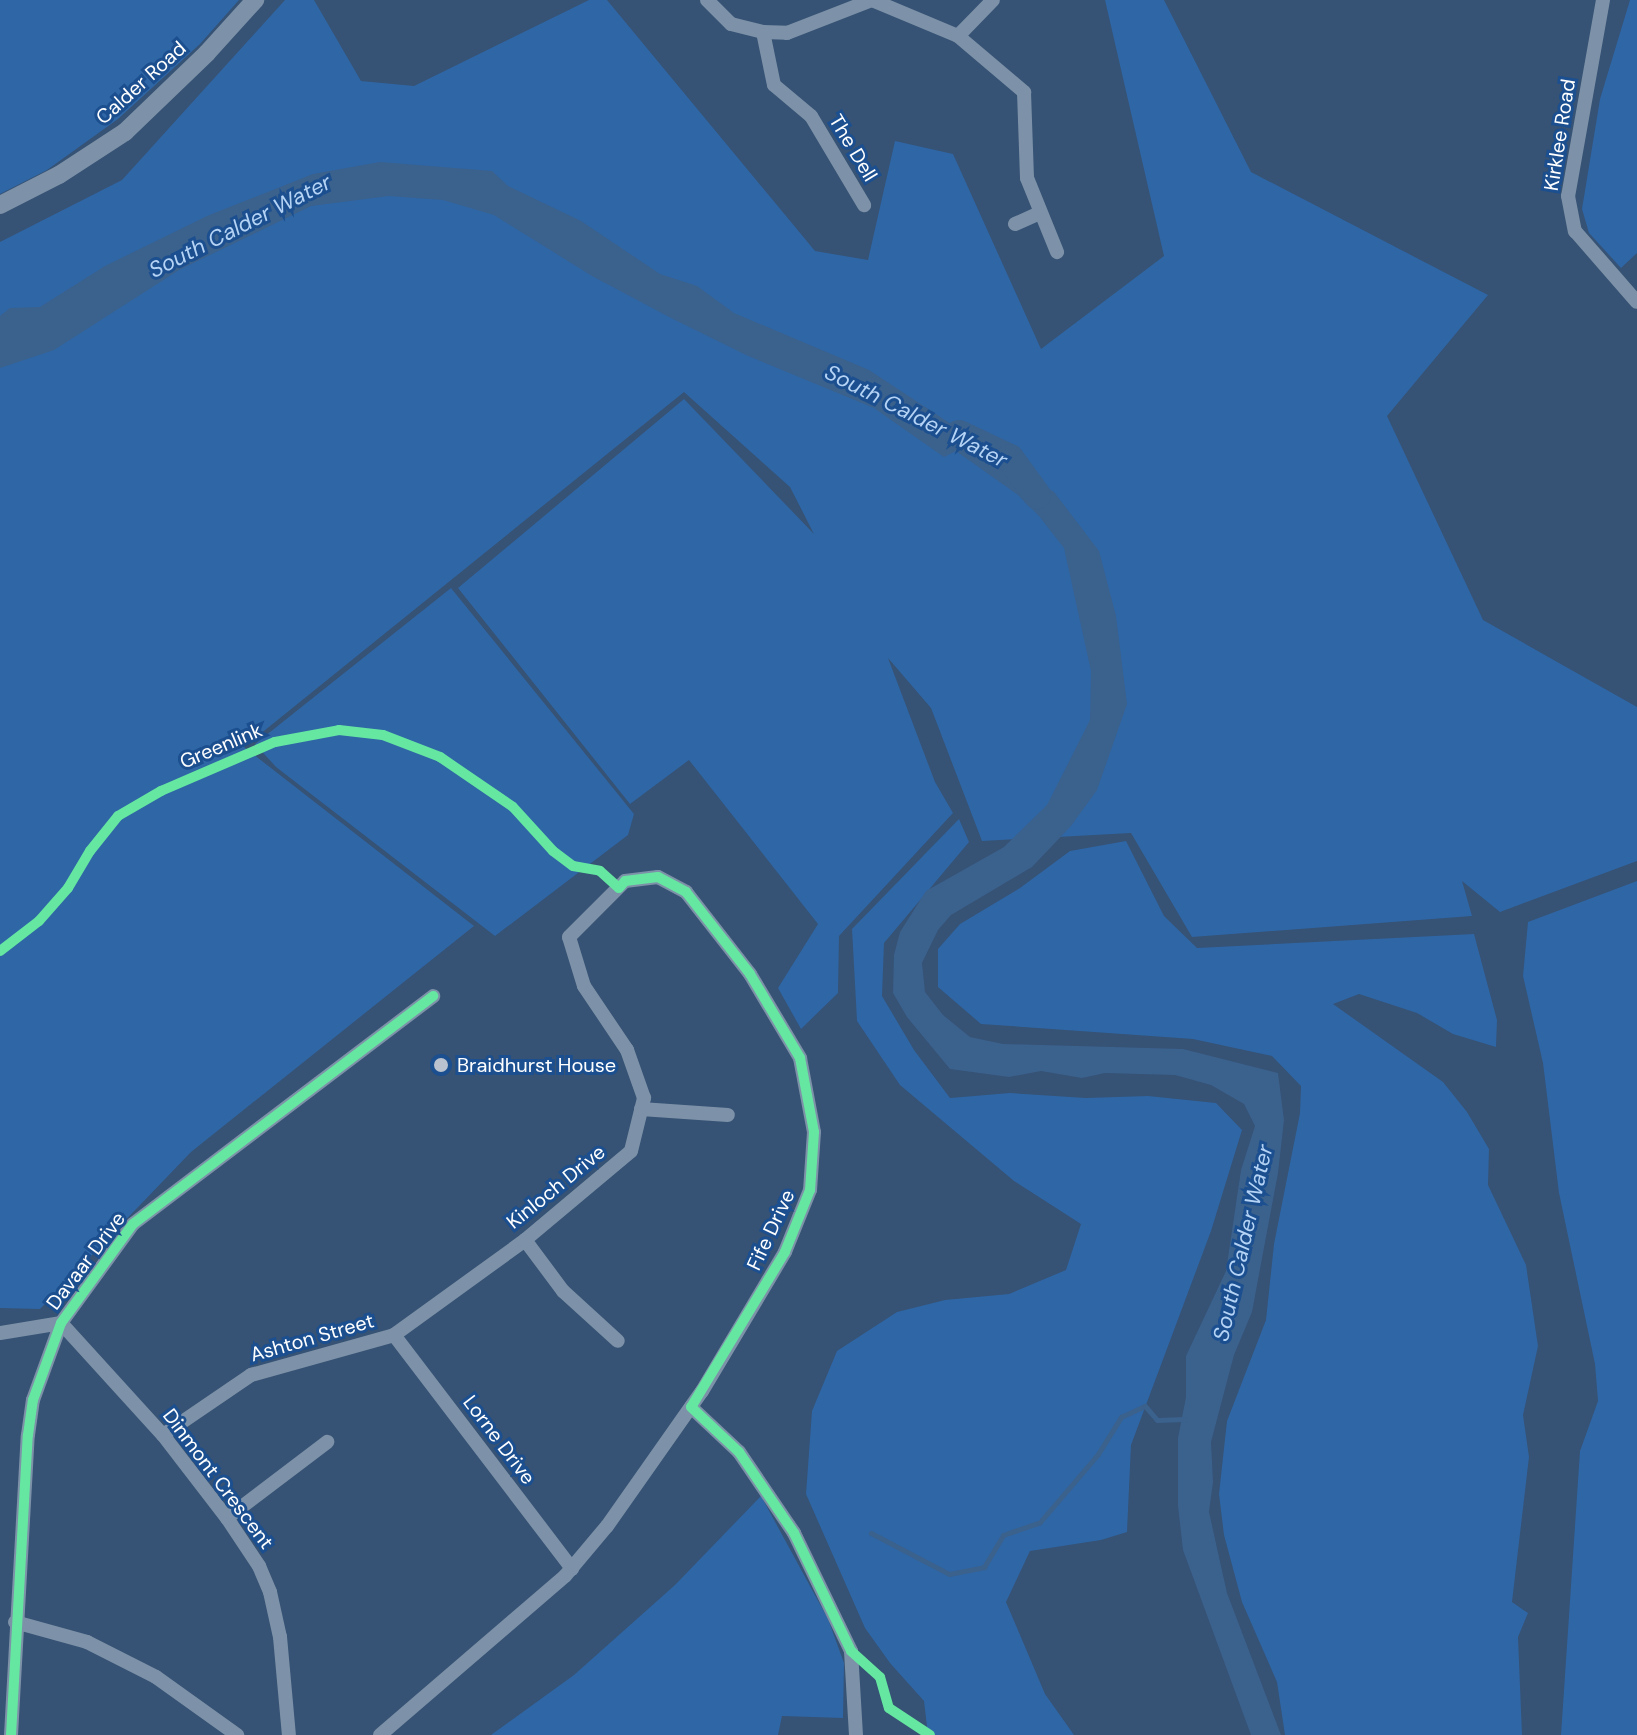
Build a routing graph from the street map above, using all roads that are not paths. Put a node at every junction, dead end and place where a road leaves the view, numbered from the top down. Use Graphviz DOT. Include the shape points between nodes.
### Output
graph roads {
  1 [pos="255,0"];
  2 [pos="707,0"];
  3 [pos="993,0"];
  4 [pos="1603,0"];
  5 [pos="763,32"];
  6 [pos="958,36"];
  7 [pos="0,205"];
  8 [pos="864,205"];
  9 [pos="1040,213"];
  10 [pos="1015,224"];
  11 [pos="1057,252"];
  12 [pos="1637,302"];
  13 [pos="686,892"];
  14 [pos="433,996"];
  15 [pos="641,1109"];
  16 [pos="728,1115"];
  17 [pos="525,1240"];
  18 [pos="61,1323"];
  19 [pos="0,1333"];
  20 [pos="394,1335"];
  21 [pos="618,1341"];
  22 [pos="691,1407"];
  23 [pos="163,1435"];
  24 [pos="327,1442"];
  25 [pos="227,1518"];
  26 [pos="572,1569"];
  27 [pos="15,1622"];
  28 [pos="11,1735"];
  29 [pos="237,1735"];
  30 [pos="289,1735"];
  31 [pos="380,1735"];
  32 [pos="856,1735"];
  1 -- 7 [label="street, Calder Road" via="125,132"];
  2 -- 5 [label="street" via="731,24"];
  3 -- 6 [label="street"];
  4 -- 12 [label="street, Kirklee Road" via="1568,196 1575,231"];
  5 -- 6 [label="street" via="787,33 872,0"];
  5 -- 8 [label="street, The Dell" via="774,85 811,116"];
  6 -- 9 [label="street" via="1024,92 1027,178"];
  9 -- 10 [label="street"];
  9 -- 11 [label="street"];
  13 -- 15 [label="street, Kinloch Drive" via="658,877 625,881 569,937 584,986 627,1050 644,1098"];
  13 -- 22 [label="street, Fife Drive" via="750,974 800,1058 814,1132 810,1190 785,1252"];
  14 -- 18 [label="street, Davaar Drive" via="133,1224"];
  15 -- 16 [label="street"];
  15 -- 17 [label="street, Kinloch Drive" via="631,1151"];
  17 -- 20 [label="street, Kinloch Drive"];
  17 -- 21 [label="street" via="563,1291"];
  18 -- 19 [label="street"];
  18 -- 23 [label="street, Dinmont Crescent"];
  18 -- 27 [label="street, Davaar Drive" via="31,1412"];
  20 -- 23 [label="street, Ashton Street" via="251,1375"];
  20 -- 26 [label="street, Lorne Drive"];
  22 -- 26 [label="street, Fife Drive"];
  22 -- 32 [label="street" via="739,1452 794,1533 851,1651"];
  23 -- 25 [label="street, Dinmont Crescent"];
  24 -- 25 [label="street"];
  25 -- 30 [label="street, Dinmont Crescent" via="270,1592"];
  26 -- 31 [label="street, Fife Drive"];
  27 -- 28 [label="street, Davaar Drive"];
  27 -- 29 [label="street" via="87,1642 156,1677"];
}
